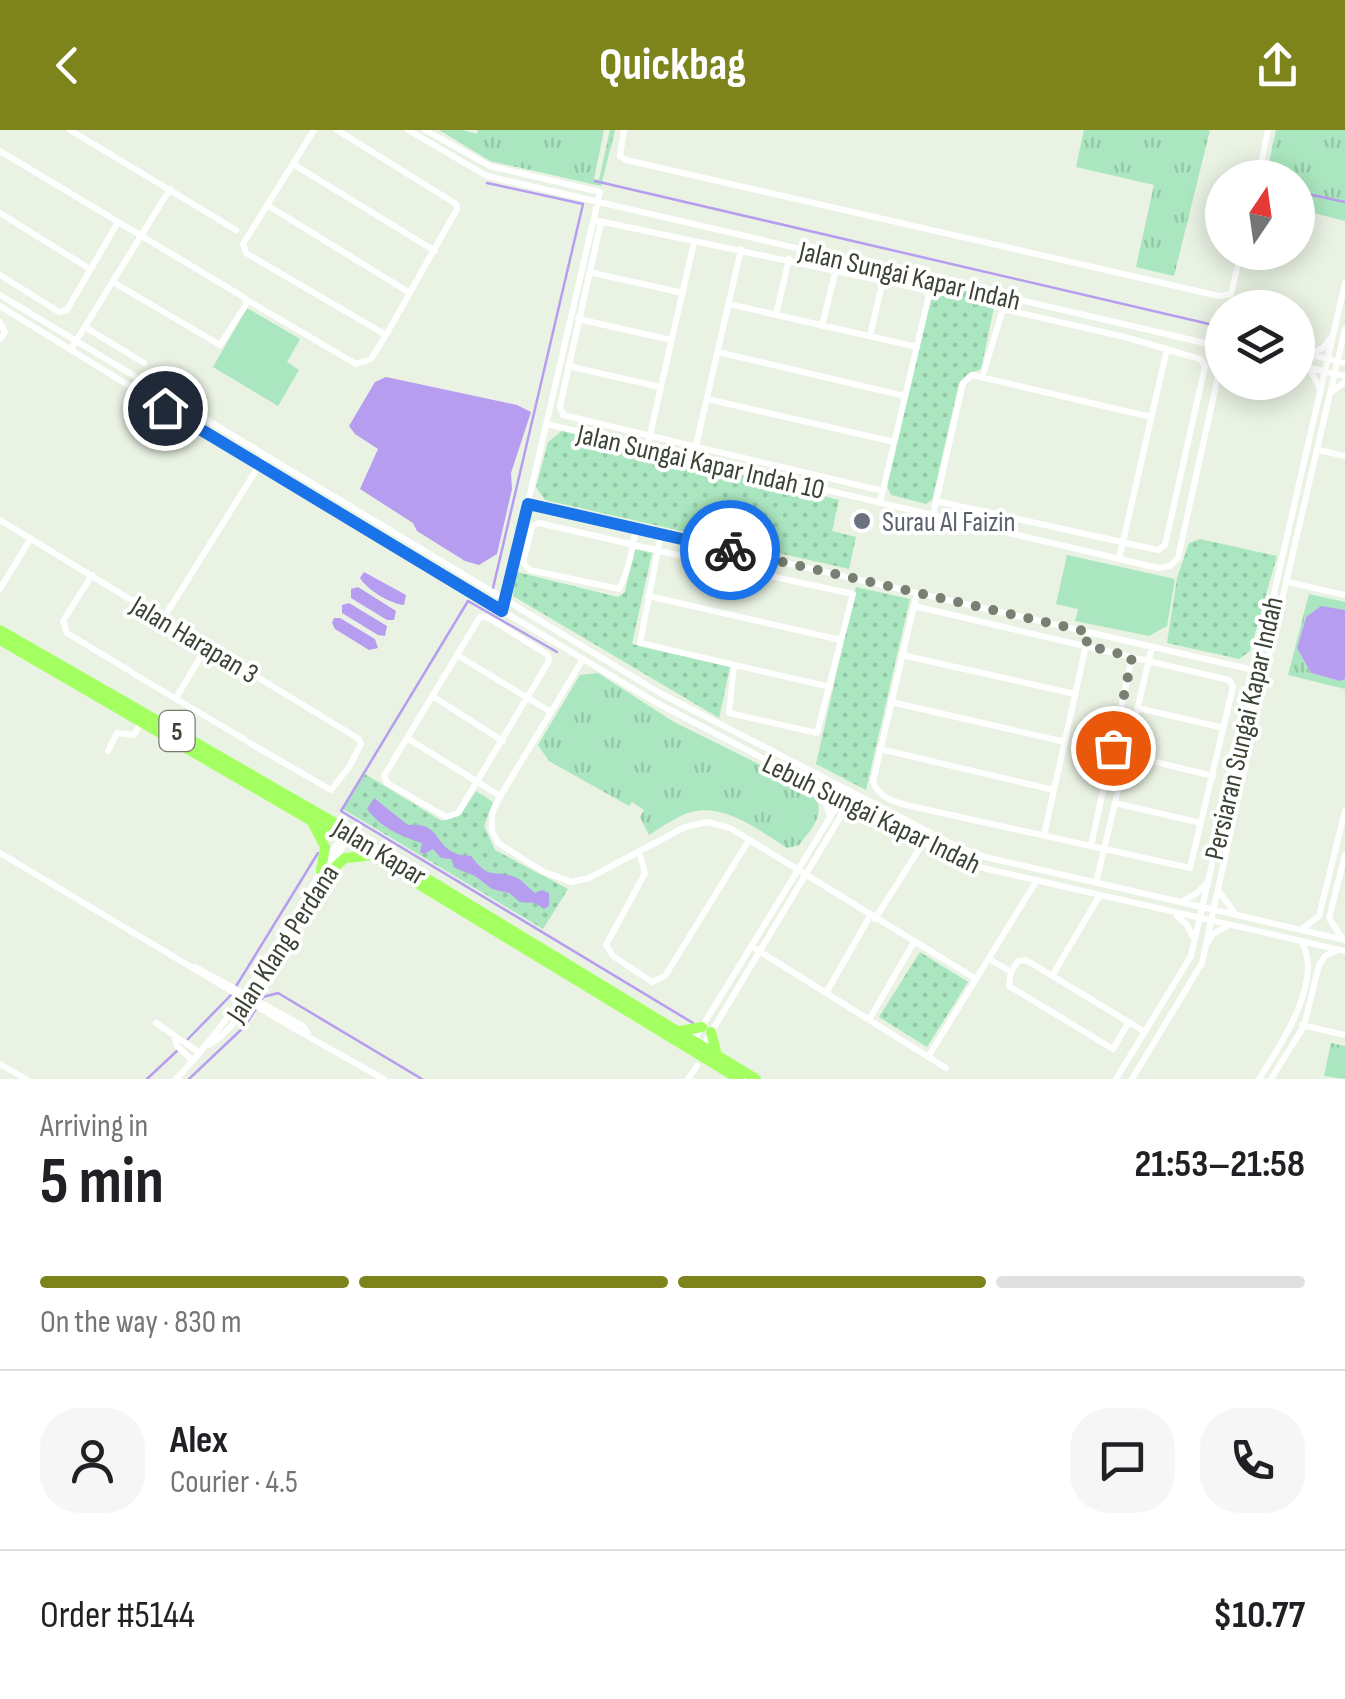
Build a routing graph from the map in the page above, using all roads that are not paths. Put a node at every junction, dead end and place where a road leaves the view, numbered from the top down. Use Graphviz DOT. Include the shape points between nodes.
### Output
graph roads {
  1 [pos="70,130"];
  2 [pos="314,130"];
  3 [pos="337,130"];
  4 [pos="408,130"];
  5 [pos="426,130"];
  6 [pos="624,130"];
  7 [pos="1268,130"];
  8 [pos="0,151"];
  9 [pos="1262,160"];
  10 [pos="293,164"];
  11 [pos="170,189"];
  12 [pos="590,200"];
  13 [pos="267,205"];
  14 [pos="0,213"];
  15 [pos="598,221"];
  16 [pos="118,222"];
  17 [pos="236,230"];
  18 [pos="141,236"];
  19 [pos="694,242"];
  20 [pos="741,249"];
  21 [pos="435,251"];
  22 [pos="789,259"];
  23 [pos="90,269"];
  24 [pos="836,269"];
  25 [pos="1236,270"];
  26 [pos="589,272"];
  27 [pos="0,276"];
  28 [pos="883,280"];
  29 [pos="113,282"];
  30 [pos="1345,283"];
  31 [pos="410,293"];
  32 [pos="682,293"];
  33 [pos="0,295"];
  34 [pos="247,300"];
  35 [pos="728,304"];
  36 [pos="0,306"];
  37 [pos="776,315"];
  38 [pos="578,319"];
  39 [pos="2,324"];
  40 [pos="822,326"];
  41 [pos="85,327"];
  42 [pos="1345,330"];
  43 [pos="1334,332"];
  44 [pos="386,334"];
  45 [pos="870,336"];
  46 [pos="0,339"];
  47 [pos="76,340"];
  48 [pos="671,340"];
  49 [pos="1205,343"];
  50 [pos="916,347"];
  51 [pos="71,349"];
  52 [pos="1167,349"];
  53 [pos="1315,351"];
  54 [pos="718,352"];
  55 [pos="1336,356"];
  56 [pos="144,363"];
  57 [pos="568,366"];
  58 [pos="1315,369"];
  59 [pos="1326,372"];
  60 [pos="1335,374"];
  61 [pos="982,378"];
  62 [pos="1345,379"];
  63 [pos="1315,380"];
  64 [pos="660,387"];
  65 [pos="1321,392"];
  66 [pos="1331,392"];
  67 [pos="905,396"];
  68 [pos="706,399"];
  69 [pos="1213,400"];
  70 [pos="1151,418"];
  71 [pos="546,424"];
  72 [pos="649,436"];
  73 [pos="894,442"];
  74 [pos="696,446"];
  75 [pos="647,448"];
  76 [pos="1318,450"];
  77 [pos="266,456"];
  78 [pos="1345,456"];
  79 [pos="693,459"];
  80 [pos="259,466"];
  81 [pos="307,482"];
  82 [pos="882,491"];
  83 [pos="936,501"];
  84 [pos="880,503"];
  85 [pos="528,504"];
  86 [pos="328,507"];
  87 [pos="933,515"];
  88 [pos="0,521"];
  89 [pos="636,528"];
  90 [pos="660,534"];
  91 [pos="31,538"];
  92 [pos="1123,542"];
  93 [pos="632,544"];
  94 [pos="658,550"];
  95 [pos="1119,559"];
  96 [pos="92,576"];
  97 [pos="856,579"];
  98 [pos="1288,582"];
  99 [pos="0,589"];
  100 [pos="917,593"];
  101 [pos="852,594"];
  102 [pos="1345,595"];
  103 [pos="648,596"];
  104 [pos="505,600"];
  105 [pos="914,606"];
  106 [pos="502,611"];
  107 [pos="163,619"];
  108 [pos="1089,632"];
  109 [pos="2,633"];
  110 [pos="841,640"];
  111 [pos="1086,645"];
  112 [pos="207,646"];
  113 [pos="1152,647"];
  114 [pos="1260,653"];
  115 [pos="457,655"];
  116 [pos="902,656"];
  117 [pos="1132,657"];
  118 [pos="583,659"];
  119 [pos="1149,661"];
  120 [pos="734,666"];
  121 [pos="1241,667"];
  122 [pos="1260,672"];
  123 [pos="830,687"];
  124 [pos="1250,693"];
  125 [pos="1076,694"];
  126 [pos="432,696"];
  127 [pos="176,698"];
  128 [pos="528,698"];
  129 [pos="892,702"];
  130 [pos="1138,708"];
  131 [pos="551,712"];
  132 [pos="141,722"];
  133 [pos="1224,728"];
  134 [pos="407,738"];
  135 [pos="503,741"];
  136 [pos="1064,742"];
  137 [pos="880,749"];
  138 [pos="108,751"];
  139 [pos="1127,755"];
  140 [pos="1214,776"];
  141 [pos="478,782"];
  142 [pos="821,790"];
  143 [pos="846,790"];
  144 [pos="1054,790"];
  145 [pos="854,794"];
  146 [pos="500,796"];
  147 [pos="844,802"];
  148 [pos="1115,802"];
  149 [pos="1345,811"];
  150 [pos="864,812"];
  151 [pos="834,818"];
  152 [pos="312,821"];
  153 [pos="1202,823"];
  154 [pos="346,835"];
  155 [pos="1044,835"];
  156 [pos="749,840"];
  157 [pos="923,842"];
  158 [pos="1091,847"];
  159 [pos="1104,850"];
  160 [pos="1336,850"];
  161 [pos="639,852"];
  162 [pos="0,853"];
  163 [pos="1345,854"];
  164 [pos="377,859"];
  165 [pos="797,870"];
  166 [pos="323,873"];
  167 [pos="806,875"];
  168 [pos="1037,880"];
  169 [pos="1208,881"];
  170 [pos="1096,883"];
  171 [pos="1218,889"];
  172 [pos="1100,895"];
  173 [pos="1180,902"];
  174 [pos="1202,907"];
  175 [pos="1213,910"];
  176 [pos="1170,911"];
  177 [pos="1238,915"];
  178 [pos="872,917"];
  179 [pos="1200,918"];
  180 [pos="1211,920"];
  181 [pos="1230,924"];
  182 [pos="1301,930"];
  183 [pos="1344,939"];
  184 [pos="1301,941"];
  185 [pos="914,942"];
  186 [pos="1194,943"];
  187 [pos="1206,944"];
  188 [pos="751,946"];
  189 [pos="1342,950"];
  190 [pos="760,951"];
  191 [pos="989,959"];
  192 [pos="1011,972"];
  193 [pos="1052,976"];
  194 [pos="976,979"];
  195 [pos="826,993"];
  196 [pos="251,998"];
  197 [pos="870,1020"];
  198 [pos="1129,1022"];
  199 [pos="1295,1022"];
  200 [pos="156,1024"];
  201 [pos="1304,1026"];
  202 [pos="674,1030"];
  203 [pos="706,1030"];
  204 [pos="1145,1032"];
  205 [pos="1345,1035"];
  206 [pos="183,1045"];
  207 [pos="696,1051"];
  208 [pos="200,1053"];
  209 [pos="717,1056"];
  210 [pos="928,1057"];
  211 [pos="193,1061"];
  212 [pos="0,1064"];
  213 [pos="946,1068"];
  214 [pos="372,1072"];
  215 [pos="26,1079"];
  216 [pos="176,1079"];
  217 [pos="365,1079"];
  218 [pos="384,1079"];
  219 [pos="688,1079"];
  220 [pos="737,1079"];
  221 [pos="756,1079"];
  222 [pos="1116,1079"];
  223 [pos="1132,1079"];
  224 [pos="1259,1079"];
  225 [pos="1271,1079"];
  1 -- 11 [label="street"];
  2 -- 10 [label="street"];
  3 -- 21 [label="street" via="456,204"];
  4 -- 12 [label="street, Jalan Sungai Kapar Indah" via="487,176"];
  5 -- 12 [label="street" via="490,166 593,190"];
  6 -- 25 [label="street" via="620,156 626,160 1219,296 1231,294"];
  7 -- 9 [label="street"];
  8 -- 16 [label="street"];
  10 -- 13 [label="street"];
  10 -- 21 [label="street"];
  11 -- 17 [label="street"];
  11 -- 18 [label="street"];
  12 -- 15 [label="street"];
  12 -- 49 [label="street, Jalan Sungai Kapar Indah"];
  13 -- 31 [label="street"];
  13 -- 44 [label="street" via="243,244 246,253"];
  14 -- 23 [label="street"];
  15 -- 19 [label="street"];
  15 -- 26 [label="street"];
  15 -- 71 [label="street"];
  16 -- 18 [label="street"];
  16 -- 23 [label="street"];
  18 -- 29 [label="street"];
  18 -- 34 [label="street"];
  19 -- 20 [label="street"];
  19 -- 32 [label="street"];
  20 -- 22 [label="street"];
  20 -- 35 [label="street"];
  21 -- 31 [label="street"];
  22 -- 24 [label="street"];
  22 -- 37 [label="street"];
  23 -- 27 [label="street" via="62,312"];
  24 -- 28 [label="street"];
  24 -- 40 [label="street"];
  26 -- 32 [label="street"];
  26 -- 38 [label="street"];
  28 -- 45 [label="street"];
  28 -- 50 [label="street" via="929,296"];
  29 -- 34 [label="street" via="220,345"];
  29 -- 41 [label="street"];
  30 -- 43 [label="street"];
  31 -- 44 [label="street"];
  32 -- 48 [label="street"];
  33 -- 47 [label="street"];
  34 -- 44 [label="street" via="356,364 371,359"];
  35 -- 37 [label="street"];
  35 -- 54 [label="street"];
  36 -- 51 [label="street"];
  37 -- 40 [label="street"];
  38 -- 48 [label="street"];
  38 -- 57 [label="street"];
  39 -- 46 [label="street"];
  40 -- 45 [label="street"];
  41 -- 47 [label="street"];
  41 -- 56 [label="street"];
  42 -- 55 [label="street"];
  43 -- 53 [label="street"];
  43 -- 55 [label="street"];
  45 -- 50 [label="street"];
  47 -- 51 [label="street"];
  47 -- 77 [label="street"];
  48 -- 64 [label="street"];
  50 -- 67 [label="street"];
  51 -- 80 [label="street"];
  52 -- 61 [label="street" via="1003,309"];
  52 -- 70 [label="street"];
  52 -- 92 [label="street" via="1205,366 1178,487 1162,548"];
  54 -- 67 [label="street"];
  54 -- 68 [label="street"];
  55 -- 59 [label="street, Persiaran Sungai Kapar Indah"];
  55 -- 60 [label="street, Persiaran Sungai Kapar Indah"];
  57 -- 64 [label="street"];
  57 -- 72 [label="street" via="563,415"];
  58 -- 59 [label="street"];
  59 -- 60 [label="street"];
  59 -- 65 [label="street, Persiaran Sungai Kapar Indah"];
  60 -- 62 [label="street"];
  60 -- 66 [label="street, Persiaran Sungai Kapar Indah"];
  61 -- 70 [label="street"];
  61 -- 83 [label="street" via="972,375 963,383"];
  62 -- 66 [label="street"];
  63 -- 65 [label="street"];
  64 -- 72 [label="street"];
  65 -- 114 [label="street, Persiaran Sungai Kapar Indah"];
  66 -- 76 [label="street, Persiaran Sungai Kapar Indah"];
  67 -- 73 [label="street"];
  68 -- 73 [label="street"];
  68 -- 74 [label="street"];
  69 -- 95 [label="street, Jalan Sungai Kapar Indah 10" via="1178,558 1158,568"];
  70 -- 92 [label="street"];
  71 -- 75 [label="street, Jalan Sungai Kapar Indah 10"];
  71 -- 85 [label="street"];
  72 -- 74 [label="street"];
  72 -- 75 [label="street"];
  73 -- 82 [label="street"];
  74 -- 79 [label="street"];
  74 -- 82 [label="street"];
  75 -- 79 [label="street, Jalan Sungai Kapar Indah 10"];
  76 -- 78 [label="street"];
  76 -- 98 [label="street, Persiaran Sungai Kapar Indah"];
  77 -- 80 [label="street"];
  77 -- 81 [label="street"];
  79 -- 84 [label="street, Jalan Sungai Kapar Indah 10"];
  80 -- 86 [label="street"];
  80 -- 107 [label="street"];
  81 -- 86 [label="street"];
  81 -- 104 [label="street, Lebuh Sungai Kapar Indah"];
  82 -- 84 [label="street"];
  83 -- 87 [label="street"];
  83 -- 92 [label="street"];
  84 -- 87 [label="street, Jalan Sungai Kapar Indah 10"];
  85 -- 89 [label="street"];
  85 -- 104 [label="street"];
  86 -- 106 [label="street, Lebuh Sungai Kapar Indah"];
  87 -- 95 [label="street, Jalan Sungai Kapar Indah 10"];
  88 -- 91 [label="street, Jalan Harapan 3"];
  89 -- 90 [label="street"];
  89 -- 93 [label="street"];
  90 -- 94 [label="street"];
  90 -- 97 [label="street"];
  91 -- 96 [label="street, Jalan Harapan 3"];
  91 -- 99 [label="street"];
  92 -- 95 [label="street"];
  93 -- 93 [label="street" via="534,522 523,563 622,587"];
  93 -- 94 [label="street"];
  94 -- 101 [label="street"];
  94 -- 103 [label="street"];
  96 -- 107 [label="street, Jalan Harapan 3"];
  96 -- 127 [label="street" via="64,621 67,633"];
  97 -- 100 [label="street"];
  97 -- 101 [label="street"];
  98 -- 102 [label="street"];
  98 -- 122 [label="street, Persiaran Sungai Kapar Indah"];
  100 -- 105 [label="street"];
  100 -- 108 [label="street"];
  101 -- 110 [label="street"];
  103 -- 110 [label="street"];
  103 -- 120 [label="street" via="640,643"];
  104 -- 106 [label="street"];
  104 -- 143 [label="street, Lebuh Sungai Kapar Indah" via="660,693"];
  105 -- 111 [label="street"];
  105 -- 116 [label="street"];
  106 -- 118 [label="street, Lebuh Sungai Kapar Indah"];
  107 -- 112 [label="street, Jalan Harapan 3"];
  108 -- 111 [label="street"];
  108 -- 113 [label="street"];
  109 -- 132 [label="highway, Jalan Kapar / 5" via="26,656"];
  109 -- 154 [label="highway, Jalan Kapar / 5"];
  110 -- 123 [label="street"];
  111 -- 117 [label="street"];
  111 -- 125 [label="street"];
  112 -- 127 [label="street"];
  112 -- 127 [label="street, Jalan Harapan 3" via="359,739 349,768 331,790"];
  113 -- 119 [label="street"];
  113 -- 121 [label="street"];
  114 -- 121 [label="street"];
  114 -- 122 [label="street, Persiaran Sungai Kapar Indah"];
  115 -- 126 [label="street"];
  115 -- 128 [label="street"];
  115 -- 128 [label="street" via="480,616 487,616 549,658"];
  116 -- 125 [label="street"];
  116 -- 129 [label="street"];
  117 -- 119 [label="street"];
  117 -- 158 [label="street"];
  118 -- 131 [label="street"];
  118 -- 142 [label="street, Lebuh Sungai Kapar Indah"];
  119 -- 130 [label="street"];
  119 -- 133 [label="street" via="1229,680 1234,687"];
  120 -- 123 [label="street"];
  120 -- 123 [label="street" via="728,714 812,734 820,731"];
  121 -- 122 [label="street"];
  121 -- 124 [label="street"];
  122 -- 124 [label="street, Persiaran Sungai Kapar Indah"];
  122 -- 171 [label="street, Persiaran Sungai Kapar Indah"];
  124 -- 169 [label="street, Persiaran Sungai Kapar Indah"];
  125 -- 136 [label="street"];
  126 -- 134 [label="street"];
  126 -- 135 [label="street"];
  128 -- 131 [label="street"];
  128 -- 135 [label="street"];
  129 -- 136 [label="street"];
  129 -- 137 [label="street"];
  130 -- 133 [label="street"];
  130 -- 139 [label="street"];
  131 -- 146 [label="street"];
  132 -- 138 [label="street" via="134,735 117,733"];
  132 -- 152 [label="highway, Jalan Kapar / 5"];
  133 -- 140 [label="street"];
  134 -- 141 [label="street"];
  134 -- 141 [label="street" via="384,776 387,783 446,817 458,813"];
  135 -- 141 [label="street"];
  136 -- 144 [label="street"];
  137 -- 144 [label="street"];
  137 -- 155 [label="street" via="873,782 892,801"];
  139 -- 140 [label="street"];
  139 -- 148 [label="street"];
  140 -- 153 [label="street"];
  141 -- 146 [label="street"];
  142 -- 147 [label="street, Lebuh Sungai Kapar Indah"];
  142 -- 151 [label="street"];
  143 -- 145 [label="street, Lebuh Sungai Kapar Indah"];
  143 -- 147 [label="street"];
  144 -- 155 [label="street"];
  145 -- 147 [label="street"];
  145 -- 170 [label="street, Lebuh Sungai Kapar Indah" via="972,854"];
  146 -- 161 [label="street" via="492,814 498,843 544,872 571,882"];
  147 -- 150 [label="street, Lebuh Sungai Kapar Indah"];
  147 -- 151 [label="street"];
  148 -- 153 [label="street"];
  148 -- 159 [label="street"];
  149 -- 160 [label="street"];
  150 -- 151 [label="street"];
  150 -- 157 [label="street, Lebuh Sungai Kapar Indah"];
  151 -- 165 [label="street"];
  151 -- 167 [label="street"];
  152 -- 154 [label="highway, Jalan Kapar / 5"];
  152 -- 166 [label="highway" via="325,847"];
  153 -- 159 [label="street" via="1188,870"];
  154 -- 164 [label="highway, Jalan Kapar / 5"];
  154 -- 166 [label="street, Jalan Klang Perdana"];
  154 -- 202 [label="highway, Jalan Kapar / 5"];
  155 -- 158 [label="street"];
  156 -- 161 [label="street" via="707,822"];
  156 -- 161 [label="street" via="665,976 652,982 606,945 645,873"];
  156 -- 165 [label="street"];
  157 -- 168 [label="street, Lebuh Sungai Kapar Indah" via="970,865"];
  157 -- 178 [label="street"];
  158 -- 159 [label="street"];
  159 -- 170 [label="street"];
  160 -- 163 [label="street"];
  160 -- 182 [label="street" via="1319,916"];
  162 -- 196 [label="street"];
  163 -- 183 [label="street" via="1330,918"];
  164 -- 166 [label="highway" via="352,855"];
  164 -- 207 [label="highway, Jalan Kapar / 5"];
  165 -- 167 [label="street"];
  165 -- 188 [label="street"];
  166 -- 196 [label="street, Jalan Klang Perdana"];
  167 -- 178 [label="street"];
  167 -- 190 [label="street"];
  168 -- 172 [label="street, Lebuh Sungai Kapar Indah"];
  168 -- 191 [label="street"];
  169 -- 173 [label="street"];
  169 -- 174 [label="street, Persiaran Sungai Kapar Indah"];
  170 -- 173 [label="street, Lebuh Sungai Kapar Indah"];
  171 -- 175 [label="street, Persiaran Sungai Kapar Indah"];
  171 -- 177 [label="street"];
  172 -- 176 [label="street, Lebuh Sungai Kapar Indah"];
  172 -- 193 [label="street"];
  173 -- 174 [label="street, Lebuh Sungai Kapar Indah"];
  174 -- 175 [label="street, Lebuh Sungai Kapar Indah"];
  174 -- 179 [label="street, Persiaran Sungai Kapar Indah"];
  175 -- 177 [label="street, Lebuh Sungai Kapar Indah"];
  175 -- 180 [label="street, Persiaran Sungai Kapar Indah"];
  176 -- 179 [label="street, Lebuh Sungai Kapar Indah"];
  176 -- 186 [label="street" via="1187,925"];
  177 -- 182 [label="street, Lebuh Sungai Kapar Indah"];
  178 -- 185 [label="street"];
  178 -- 195 [label="street"];
  179 -- 180 [label="street, Lebuh Sungai Kapar Indah"];
  179 -- 186 [label="street, Persiaran Sungai Kapar Indah"];
  180 -- 181 [label="street, Lebuh Sungai Kapar Indah"];
  180 -- 187 [label="street, Persiaran Sungai Kapar Indah"];
  181 -- 184 [label="street, Lebuh Sungai Kapar Indah"];
  181 -- 187 [label="street"];
  182 -- 183 [label="street, Lebuh Sungai Kapar Indah"];
  184 -- 189 [label="street, Lebuh Sungai Kapar Indah"];
  184 -- 199 [label="street" via="1309,959"];
  185 -- 194 [label="street"];
  185 -- 197 [label="street"];
  186 -- 204 [label="street, Persiaran Sungai Kapar Indah"];
  187 -- 223 [label="street, Persiaran Sungai Kapar Indah" via="1202,962"];
  188 -- 190 [label="street"];
  188 -- 203 [label="street"];
  189 -- 201 [label="street" via="1319,964"];
  190 -- 195 [label="street"];
  190 -- 203 [label="street"];
  191 -- 192 [label="street"];
  191 -- 194 [label="street"];
  192 -- 193 [label="street" via="1026,960"];
  192 -- 198 [label="street" via="1009,986 1113,1049"];
  193 -- 198 [label="street"];
  194 -- 210 [label="street"];
  195 -- 197 [label="street"];
  196 -- 208 [label="street, Jalan Klang Perdana"];
  196 -- 214 [label="street"];
  197 -- 210 [label="street"];
  198 -- 204 [label="street"];
  199 -- 201 [label="street"];
  199 -- 224 [label="street"];
  200 -- 206 [label="street"];
  201 -- 205 [label="street"];
  201 -- 225 [label="street"];
  202 -- 203 [label="highway"];
  202 -- 207 [label="highway, Jalan Kapar / 5"];
  203 -- 207 [label="street"];
  203 -- 209 [label="highway"];
  204 -- 222 [label="street, Persiaran Sungai Kapar Indah"];
  206 -- 208 [label="street"];
  206 -- 211 [label="street"];
  207 -- 209 [label="highway, Jalan Kapar / 5"];
  207 -- 219 [label="street"];
  207 -- 220 [label="highway, Jalan Kapar / 5"];
  208 -- 211 [label="street, Jalan Klang Perdana"];
  209 -- 221 [label="highway, Jalan Kapar / 5"];
  210 -- 213 [label="street"];
  211 -- 216 [label="street, Jalan Klang Perdana"];
  212 -- 215 [label="street"];
  214 -- 217 [label="street"];
  214 -- 218 [label="street"];
}
